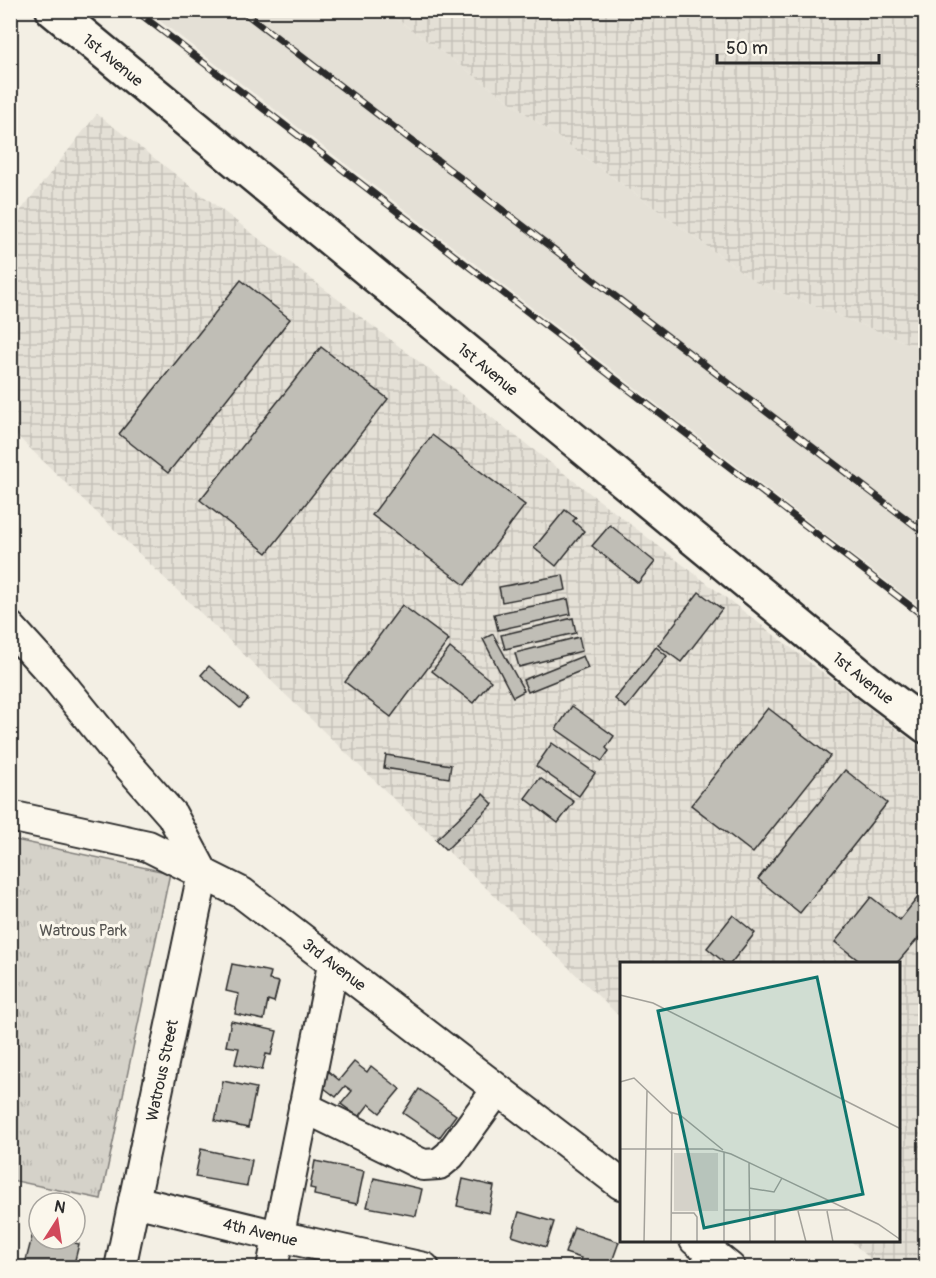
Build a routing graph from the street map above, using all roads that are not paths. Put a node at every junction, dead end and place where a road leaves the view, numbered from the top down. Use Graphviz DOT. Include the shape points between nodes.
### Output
graph roads {
  1 [pos="53,10"];
  2 [pos="10,627"];
  3 [pos="926,726"];
  4 [pos="10,816"];
  5 [pos="203,873"];
  6 [pos="333,965"];
  7 [pos="497,1090"];
  8 [pos="304,1107"];
  9 [pos="620,1183"];
  10 [pos="134,1201"];
  11 [pos="278,1236"];
  12 [pos="698,1242"];
  13 [pos="421,1267"];
  14 [pos="120,1268"];
  15 [pos="272,1268"];
  16 [pos="730,1268"];
  1 -- 3 [label="main road, 1st Avenue" via="860,676"];
  2 -- 5 [label="street" via="172,815"];
  4 -- 5 [label="street, 3rd Avenue" via="148,846"];
  5 -- 6 [label="street, 3rd Avenue" via="242,893"];
  5 -- 10 [label="street, Watrous Street"];
  6 -- 7 [label="street, 3rd Avenue"];
  6 -- 8 [label="street"];
  7 -- 8 [label="street" via="450,1155 439,1164 423,1165"];
  7 -- 9 [label="street, 3rd Avenue"];
  8 -- 11 [label="street"];
  10 -- 11 [label="street, 4th Avenue"];
  10 -- 14 [label="street, Watrous Street"];
  11 -- 13 [label="street, 4th Avenue"];
  11 -- 15 [label="street"];
  12 -- 16 [label="street"];
}
